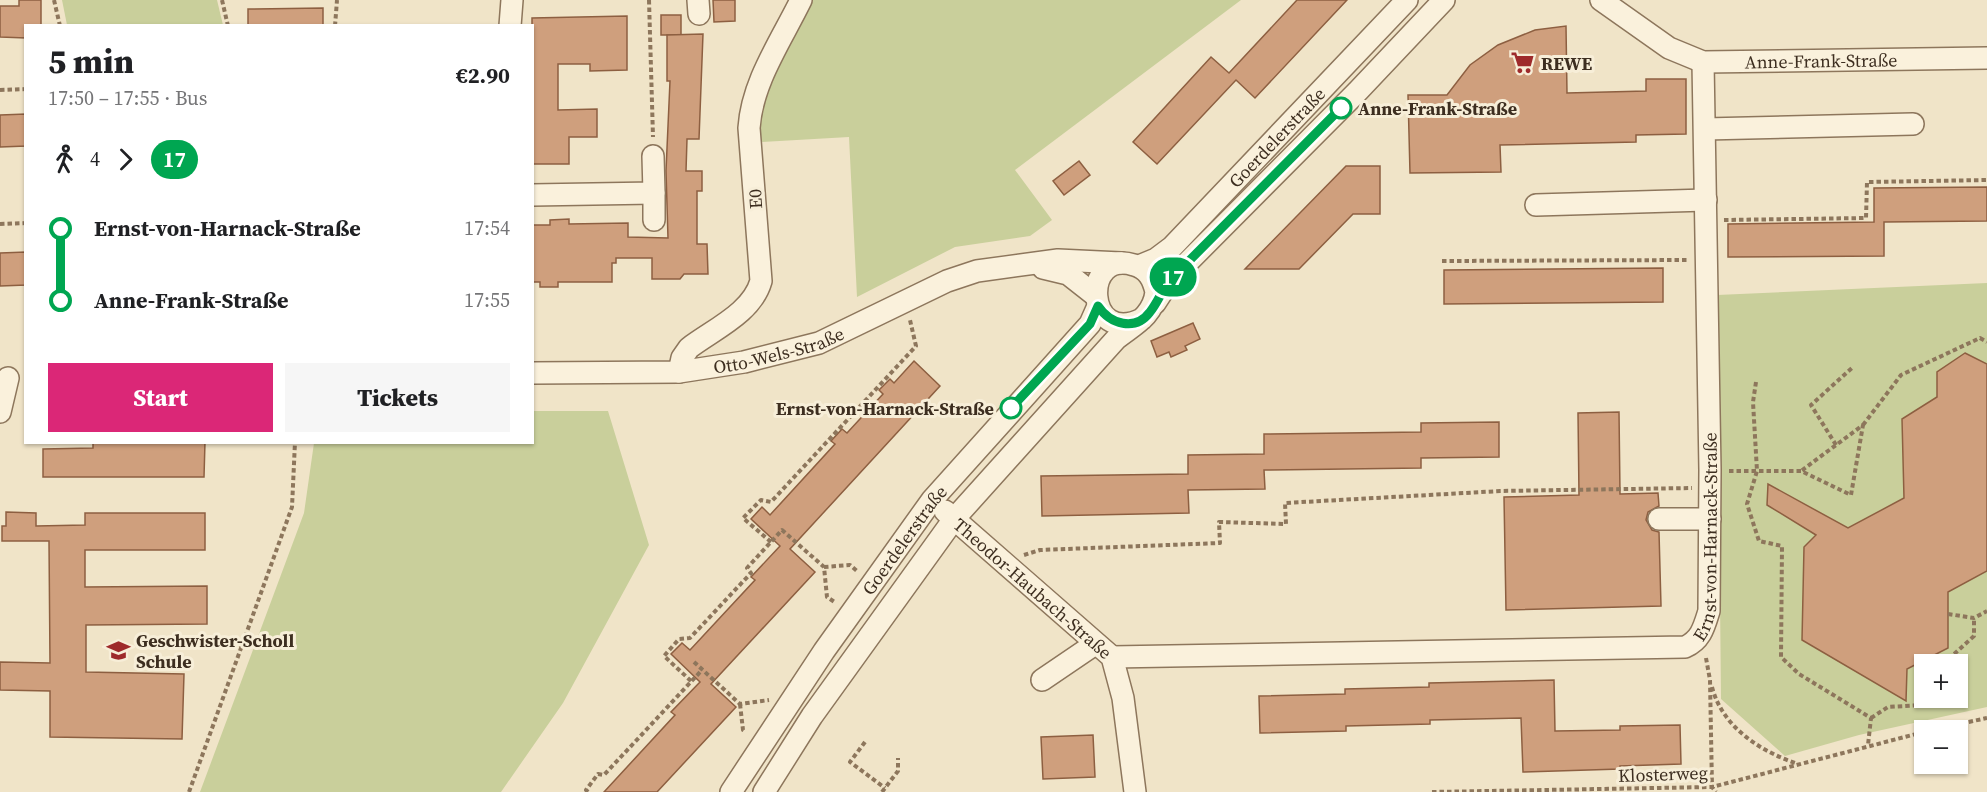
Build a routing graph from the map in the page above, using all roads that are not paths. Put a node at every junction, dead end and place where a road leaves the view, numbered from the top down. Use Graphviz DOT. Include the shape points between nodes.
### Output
graph roads {
  1 [pos="512,0"];
  2 [pos="801,0"];
  3 [pos="1407,0"];
  4 [pos="1444,0"];
  5 [pos="1601,0"];
  6 [pos="510,24"];
  7 [pos="1987,58"];
  8 [pos="1703,62"];
  9 [pos="1913,124"];
  10 [pos="1705,129"];
  11 [pos="653,156"];
  12 [pos="654,194"];
  13 [pos="534,195"];
  14 [pos="1536,205"];
  15 [pos="1706,210"];
  16 [pos="654,220"];
  17 [pos="1130,265"];
  18 [pos="1009,266"];
  19 [pos="1097,301"];
  20 [pos="1149,311"];
  21 [pos="679,372"];
  22 [pos="534,373"];
  23 [pos="11,378"];
  24 [pos="0,412"];
  25 [pos="932,500"];
  26 [pos="954,519"];
  27 [pos="1659,519"];
  28 [pos="1710,519"];
  29 [pos="1095,644"];
  30 [pos="1112,657"];
  31 [pos="1042,680"];
  32 [pos="732,792"];
  33 [pos="764,792"];
  34 [pos="1135,792"];
  1 -- 6 [label="street"];
  2 -- 21 [label="street, E0" via="751,106 749,128 761,281 757,294 748,305 688,348"];
  3 -- 17 [label="street, Goerdelerstraße" via="1172,247 1156,259"];
  4 -- 20 [label="street, Goerdelerstraße" via="1170,280"];
  5 -- 8 [label="street, Anne-Frank-Straße" via="1669,48"];
  7 -- 8 [label="street, Anne-Frank-Straße"];
  8 -- 10 [label="street, Ernst-von-Harnack-Straße"];
  9 -- 10 [label="street"];
  10 -- 15 [label="street, Ernst-von-Harnack-Straße"];
  11 -- 12 [label="street"];
  12 -- 13 [label="street"];
  12 -- 16 [label="street"];
  14 -- 15 [label="street"];
  15 -- 28 [label="street, Ernst-von-Harnack-Straße"];
  17 -- 18 [label="street, Otto-Wels-Straße" via="1065,260"];
  17 -- 19 [label="street, Goerdelerstraße" via="1105,271 1096,287"];
  17 -- 20 [label="street" via="1154,282"];
  18 -- 19 [label="street, Otto-Wels-Straße" via="1068,274"];
  18 -- 21 [label="street, Otto-Wels-Straße" via="947,281 849,330 798,349"];
  19 -- 20 [label="street" via="1114,322 1128,324"];
  19 -- 25 [label="street, Goerdelerstraße" via="1090,324"];
  20 -- 26 [label="street, Goerdelerstraße" via="1116,339"];
  21 -- 22 [label="street, Otto-Wels-Straße"];
  23 -- 24 [label="street"];
  25 -- 26 [label="street, Theodor-Haubach-Straße"];
  25 -- 32 [label="street, Goerdelerstraße"];
  26 -- 29 [label="street, Theodor-Haubach-Straße"];
  26 -- 33 [label="street, Goerdelerstraße" via="812,716"];
  27 -- 28 [label="street"];
  28 -- 30 [label="street, Ernst-von-Harnack-Straße" via="1709,611 1702,633 1685,647"];
  29 -- 30 [label="street, Theodor-Haubach-Straße"];
  29 -- 31 [label="street"];
  30 -- 34 [label="street, Theodor-Haubach-Straße" via="1123,698"];
}
